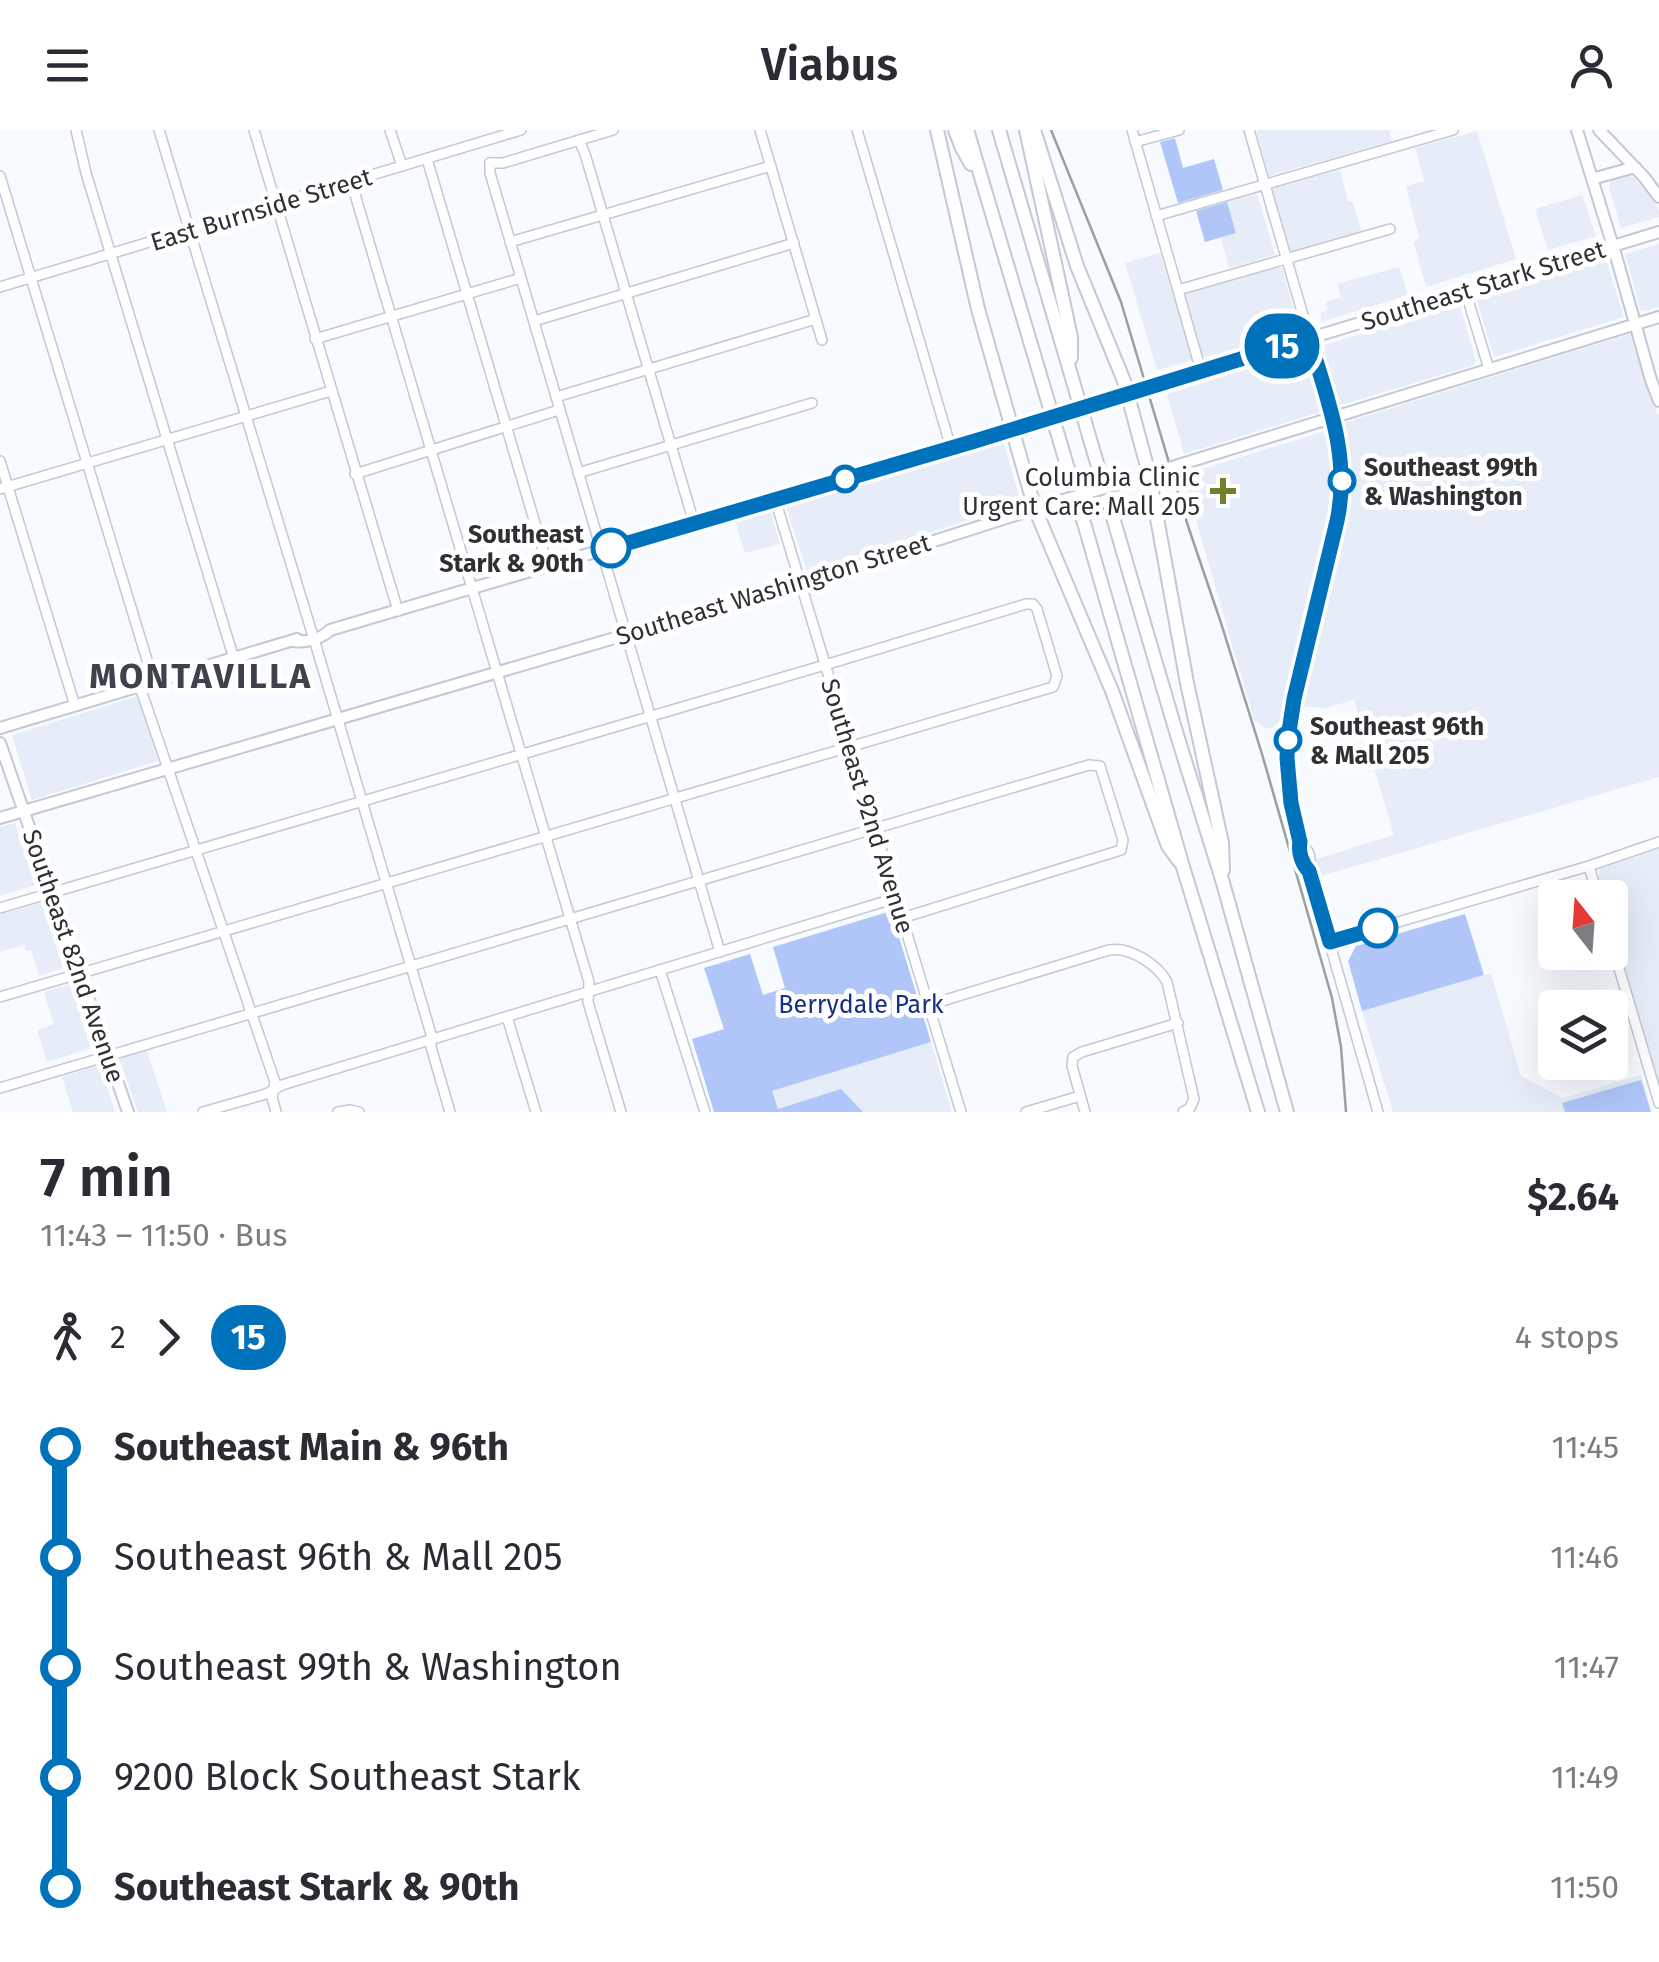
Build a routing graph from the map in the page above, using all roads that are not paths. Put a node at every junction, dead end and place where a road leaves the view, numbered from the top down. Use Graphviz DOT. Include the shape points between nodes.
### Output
graph roads {
  1 [pos="76,130"];
  2 [pos="159,130"];
  3 [pos="254,130"];
  4 [pos="390,130"];
  5 [pos="477,130"];
  6 [pos="522,130"];
  7 [pos="613,130"];
  8 [pos="760,130"];
  9 [pos="857,130"];
  10 [pos="937,130"];
  11 [pos="956,130"];
  12 [pos="967,130"];
  13 [pos="999,130"];
  14 [pos="1026,130"];
  15 [pos="1034,130"];
  16 [pos="1132,130"];
  17 [pos="1179,130"];
  18 [pos="1250,130"];
  19 [pos="1452,130"];
  20 [pos="1577,130"];
  21 [pos="1599,130"];
  22 [pos="580,140"];
  23 [pos="1136,142"];
  24 [pos="477,144"];
  25 [pos="427,159"];
  26 [pos="490,163"];
  27 [pos="402,166"];
  28 [pos="771,166"];
  29 [pos="1635,167"];
  30 [pos="0,176"];
  31 [pos="1592,179"];
  32 [pos="351,181"];
  33 [pos="982,181"];
  34 [pos="1265,185"];
  35 [pos="1659,196"];
  36 [pos="276,205"];
  37 [pos="602,215"];
  38 [pos="1156,216"];
  39 [pos="1390,230"];
  40 [pos="190,231"];
  41 [pos="1659,232"];
  42 [pos="510,242"];
  43 [pos="794,242"];
  44 [pos="1612,246"];
  45 [pos="111,254"];
  46 [pos="1286,259"];
  47 [pos="31,278"];
  48 [pos="521,278"];
  49 [pos="0,287"];
  50 [pos="1178,290"];
  51 [pos="1465,290"];
  52 [pos="625,293"];
  53 [pos="465,294"];
  54 [pos="390,316"];
  55 [pos="1659,317"];
  56 [pos="534,320"];
  57 [pos="816,320"];
  58 [pos="1635,324"];
  59 [pos="1309,338"];
  60 [pos="315,339"];
  61 [pos="822,340"];
  62 [pos="1489,369"];
  63 [pos="648,370"];
  64 [pos="1201,371"];
  65 [pos="1071,372"];
  66 [pos="331,391"];
  67 [pos="1126,395"];
  68 [pos="556,397"];
  69 [pos="1659,400"];
  70 [pos="812,403"];
  71 [pos="559,410"];
  72 [pos="246,416"];
  73 [pos="1332,418"];
  74 [pos="506,428"];
  75 [pos="1012,430"];
  76 [pos="167,440"];
  77 [pos="671,446"];
  78 [pos="951,448"];
  79 [pos="431,450"];
  80 [pos="0,461"];
  81 [pos="87,463"];
  82 [pos="578,473"];
  83 [pos="1155,473"];
  84 [pos="356,474"];
  85 [pos="4,488"];
  86 [pos="775,499"];
  87 [pos="1036,509"];
  88 [pos="694,523"];
  89 [pos="601,551"];
  90 [pos="548,566"];
  91 [pos="800,583"];
  92 [pos="473,589"];
  93 [pos="398,611"];
  94 [pos="626,634"];
  95 [pos="312,636"];
  96 [pos="234,659"];
  97 [pos="825,664"];
  98 [pos="498,671"];
  99 [pos="154,683"];
  100 [pos="140,687"];
  101 [pos="75,706"];
  102 [pos="650,716"];
  103 [pos="338,719"];
  104 [pos="0,728"];
  105 [pos="0,743"];
  106 [pos="850,747"];
  107 [pos="522,753"];
  108 [pos="168,769"];
  109 [pos="674,798"];
  110 [pos="361,801"];
  111 [pos="23,812"];
  112 [pos="0,818"];
  113 [pos="876,829"];
  114 [pos="546,835"];
  115 [pos="1659,842"];
  116 [pos="196,850"];
  117 [pos="1589,866"];
  118 [pos="1184,867"];
  119 [pos="699,880"];
  120 [pos="1593,880"];
  121 [pos="386,883"];
  122 [pos="1223,883"];
  123 [pos="52,892"];
  124 [pos="896,898"];
  125 [pos="0,908"];
  126 [pos="570,918"];
  127 [pos="902,918"];
  128 [pos="223,931"];
  129 [pos="1330,942"];
  130 [pos="720,952"];
  131 [pos="410,966"];
  132 [pos="660,970"];
  133 [pos="1620,970"];
  134 [pos="80,973"];
  135 [pos="588,992"];
  136 [pos="0,997"];
  137 [pos="929,1006"];
  138 [pos="252,1013"];
  139 [pos="507,1017"];
  140 [pos="1178,1023"];
  141 [pos="431,1040"];
  142 [pos="108,1055"];
  143 [pos="0,1088"];
  144 [pos="274,1090"];
  145 [pos="1080,1096"];
  146 [pos="1659,1103"];
  147 [pos="1186,1110"];
  148 [pos="128,1112"];
  149 [pos="203,1112"];
  150 [pos="276,1112"];
  151 [pos="338,1112"];
  152 [pos="358,1112"];
  153 [pos="450,1112"];
  154 [pos="536,1112"];
  155 [pos="621,1112"];
  156 [pos="705,1112"];
  157 [pos="961,1112"];
  158 [pos="1026,1112"];
  159 [pos="1085,1112"];
  160 [pos="1258,1112"];
  161 [pos="1286,1112"];
  162 [pos="1378,1112"];
  1 -- 45 [label="street"];
  2 -- 40 [label="street"];
  3 -- 36 [label="street"];
  4 -- 27 [label="street"];
  5 -- 24 [label="street"];
  6 -- 24 [label="street, East Burnside Street"];
  7 -- 22 [label="street"];
  8 -- 28 [label="street"];
  9 -- 78 [label="street"];
  10 -- 75 [label="highway"];
  11 -- 33 [label="highway"];
  12 -- 33 [label="highway"];
  13 -- 65 [label="highway"];
  14 -- 65 [label="highway" via="1071,337"];
  15 -- 67 [label="highway"];
  16 -- 23 [label="street"];
  17 -- 23 [label="street"];
  18 -- 34 [label="street"];
  19 -- 34 [label="street"];
  20 -- 31 [label="main road"];
  21 -- 29 [label="main road"];
  22 -- 26 [label="street"];
  22 -- 37 [label="street"];
  23 -- 38 [label="street"];
  24 -- 25 [label="street, East Burnside Street"];
  24 -- 26 [label="street" via="476,154"];
  25 -- 27 [label="street, East Burnside Street"];
  25 -- 53 [label="street"];
  26 -- 42 [label="street"];
  27 -- 32 [label="street, East Burnside Street"];
  28 -- 37 [label="street"];
  28 -- 43 [label="street"];
  29 -- 31 [label="main road"];
  29 -- 35 [label="main road"];
  30 -- 47 [label="street"];
  31 -- 44 [label="main road"];
  32 -- 36 [label="street, East Burnside Street"];
  32 -- 54 [label="street"];
  33 -- 118 [label="highway"];
  34 -- 38 [label="street"];
  34 -- 46 [label="street"];
  36 -- 40 [label="street, East Burnside Street"];
  36 -- 60 [label="street"];
  37 -- 42 [label="street"];
  37 -- 52 [label="street"];
  38 -- 50 [label="street"];
  39 -- 46 [label="street"];
  40 -- 45 [label="street, East Burnside Street"];
  40 -- 72 [label="street"];
  41 -- 44 [label="main road, Southeast Stark Street"];
  42 -- 48 [label="street"];
  43 -- 52 [label="street"];
  43 -- 57 [label="street"];
  44 -- 51 [label="main road, Southeast Stark Street"];
  44 -- 58 [label="main road"];
  45 -- 47 [label="street, East Burnside Street"];
  45 -- 76 [label="street"];
  46 -- 50 [label="street"];
  46 -- 59 [label="street"];
  47 -- 49 [label="street, East Burnside Street"];
  47 -- 81 [label="street"];
  48 -- 53 [label="street"];
  48 -- 56 [label="street"];
  50 -- 64 [label="street"];
  51 -- 59 [label="main road, Southeast Stark Street"];
  51 -- 62 [label="street"];
  52 -- 56 [label="street"];
  52 -- 63 [label="street"];
  53 -- 54 [label="street"];
  53 -- 74 [label="street"];
  54 -- 60 [label="street"];
  54 -- 79 [label="street"];
  55 -- 58 [label="main road, Southeast Washington Street"];
  56 -- 68 [label="street"];
  57 -- 61 [label="street"];
  57 -- 63 [label="street"];
  58 -- 62 [label="main road, Southeast Washington Street"];
  58 -- 69 [label="main road"];
  59 -- 64 [label="main road, Southeast Stark Street"];
  59 -- 73 [label="street"];
  60 -- 66 [label="street"];
  62 -- 73 [label="main road, Southeast Washington Street"];
  63 -- 68 [label="street"];
  63 -- 77 [label="street"];
  64 -- 67 [label="main road, Southeast Stark Street, bridge"];
  65 -- 122 [label="highway"];
  66 -- 72 [label="street"];
  66 -- 84 [label="street"];
  67 -- 75 [label="main road, Southeast Stark Street, bridge"];
  67 -- 83 [label="highway"];
  68 -- 71 [label="street"];
  70 -- 77 [label="street"];
  71 -- 74 [label="street"];
  71 -- 82 [label="street"];
  72 -- 76 [label="street"];
  72 -- 95 [label="street"];
  73 -- 83 [label="main road, Southeast Washington Street, bridge"];
  73 -- 129 [label="street" via="1341,455 1341,502 1294,699 1287,758 1300,842"];
  74 -- 79 [label="street"];
  74 -- 90 [label="street"];
  75 -- 78 [label="main road, Southeast Stark Street"];
  75 -- 87 [label="highway"];
  76 -- 81 [label="street"];
  76 -- 96 [label="street"];
  77 -- 82 [label="street"];
  77 -- 88 [label="street"];
  78 -- 86 [label="main road, Southeast Stark Street"];
  79 -- 84 [label="street"];
  79 -- 92 [label="street"];
  80 -- 85 [label="street"];
  81 -- 85 [label="street"];
  81 -- 99 [label="street"];
  82 -- 89 [label="street"];
  83 -- 87 [label="main road, Southeast Washington Street, bridge"];
  83 -- 122 [label="highway" via="1190,698 1222,844"];
  84 -- 93 [label="street"];
  85 -- 101 [label="street"];
  86 -- 88 [label="main road, Southeast Stark Street"];
  86 -- 91 [label="street, Southeast 92nd Avenue"];
  87 -- 91 [label="main road, Southeast Washington Street"];
  87 -- 118 [label="highway" via="1168,846"];
  88 -- 89 [label="main road, Southeast Stark Street"];
  89 -- 90 [label="main road, Southeast Stark Street"];
  89 -- 94 [label="street"];
  90 -- 92 [label="main road, Southeast Stark Street"];
  91 -- 94 [label="main road, Southeast Washington Street"];
  91 -- 97 [label="street, Southeast 92nd Avenue"];
  92 -- 93 [label="main road, Southeast Stark Street"];
  92 -- 98 [label="street"];
  93 -- 95 [label="main road, Southeast Stark Street"];
  94 -- 98 [label="main road, Southeast Washington Street"];
  94 -- 102 [label="street"];
  95 -- 96 [label="main road, Southeast Stark Street"];
  95 -- 103 [label="street"];
  96 -- 99 [label="main road, Southeast Stark Street"];
  97 -- 102 [label="street"];
  97 -- 106 [label="street, Southeast 92nd Avenue"];
  97 -- 106 [label="street" via="1033,604 1057,674 1053,686"];
  98 -- 103 [label="main road, Southeast Washington Street"];
  98 -- 107 [label="street"];
  99 -- 100 [label="main road, Southeast Stark Street"];
  100 -- 101 [label="main road, Southeast Stark Street"];
  100 -- 108 [label="street"];
  101 -- 104 [label="main road, Southeast Stark Street"];
  102 -- 107 [label="street"];
  102 -- 109 [label="street"];
  103 -- 108 [label="main road, Southeast Washington Street"];
  103 -- 110 [label="street"];
  105 -- 111 [label="main road, Southeast 82nd Avenue"];
  106 -- 109 [label="street"];
  106 -- 113 [label="street, Southeast 92nd Avenue"];
  107 -- 110 [label="street"];
  107 -- 114 [label="street"];
  108 -- 111 [label="main road, Southeast Washington Street"];
  108 -- 116 [label="street"];
  109 -- 114 [label="street"];
  109 -- 119 [label="street"];
  110 -- 116 [label="street"];
  110 -- 121 [label="street"];
  111 -- 112 [label="main road, Southeast Washington Street"];
  111 -- 123 [label="main road, Southeast 82nd Avenue"];
  113 -- 119 [label="street"];
  113 -- 124 [label="street, Southeast 92nd Avenue"];
  113 -- 127 [label="street" via="1089,765 1100,766 1123,840 1116,853"];
  114 -- 121 [label="street"];
  114 -- 126 [label="street"];
  115 -- 117 [label="street"];
  116 -- 123 [label="street"];
  116 -- 128 [label="street"];
  117 -- 120 [label="street"];
  117 -- 129 [label="street"];
  118 -- 160 [label="highway"];
  119 -- 126 [label="street"];
  119 -- 130 [label="street"];
  121 -- 128 [label="street"];
  121 -- 131 [label="street"];
  122 -- 161 [label="highway"];
  123 -- 125 [label="street"];
  123 -- 134 [label="main road, Southeast 82nd Avenue"];
  124 -- 127 [label="street, Southeast 92nd Avenue"];
  124 -- 130 [label="street"];
  126 -- 131 [label="street"];
  126 -- 135 [label="street"];
  127 -- 137 [label="street, Southeast 92nd Avenue"];
  128 -- 134 [label="street"];
  128 -- 138 [label="street"];
  129 -- 162 [label="street"];
  130 -- 132 [label="street"];
  131 -- 138 [label="street"];
  131 -- 141 [label="street"];
  132 -- 135 [label="street"];
  132 -- 156 [label="street"];
  133 -- 146 [label="street"];
  134 -- 136 [label="street"];
  134 -- 142 [label="main road, Southeast 82nd Avenue"];
  135 -- 139 [label="street"];
  135 -- 155 [label="street"];
  137 -- 140 [label="street" via="1118,948 1163,975"];
  137 -- 157 [label="street, Southeast 92nd Avenue"];
  138 -- 142 [label="street"];
  138 -- 144 [label="street"];
  139 -- 141 [label="street"];
  139 -- 154 [label="street"];
  140 -- 145 [label="street" via="1072,1057"];
  140 -- 147 [label="street" via="1194,1098"];
  141 -- 144 [label="street"];
  141 -- 153 [label="street"];
  142 -- 143 [label="street"];
  142 -- 148 [label="main road, Southeast 82nd Avenue"];
  144 -- 149 [label="street"];
  144 -- 150 [label="street"];
  145 -- 158 [label="street"];
  145 -- 159 [label="street"];
  151 -- 152 [label="street"];
}
